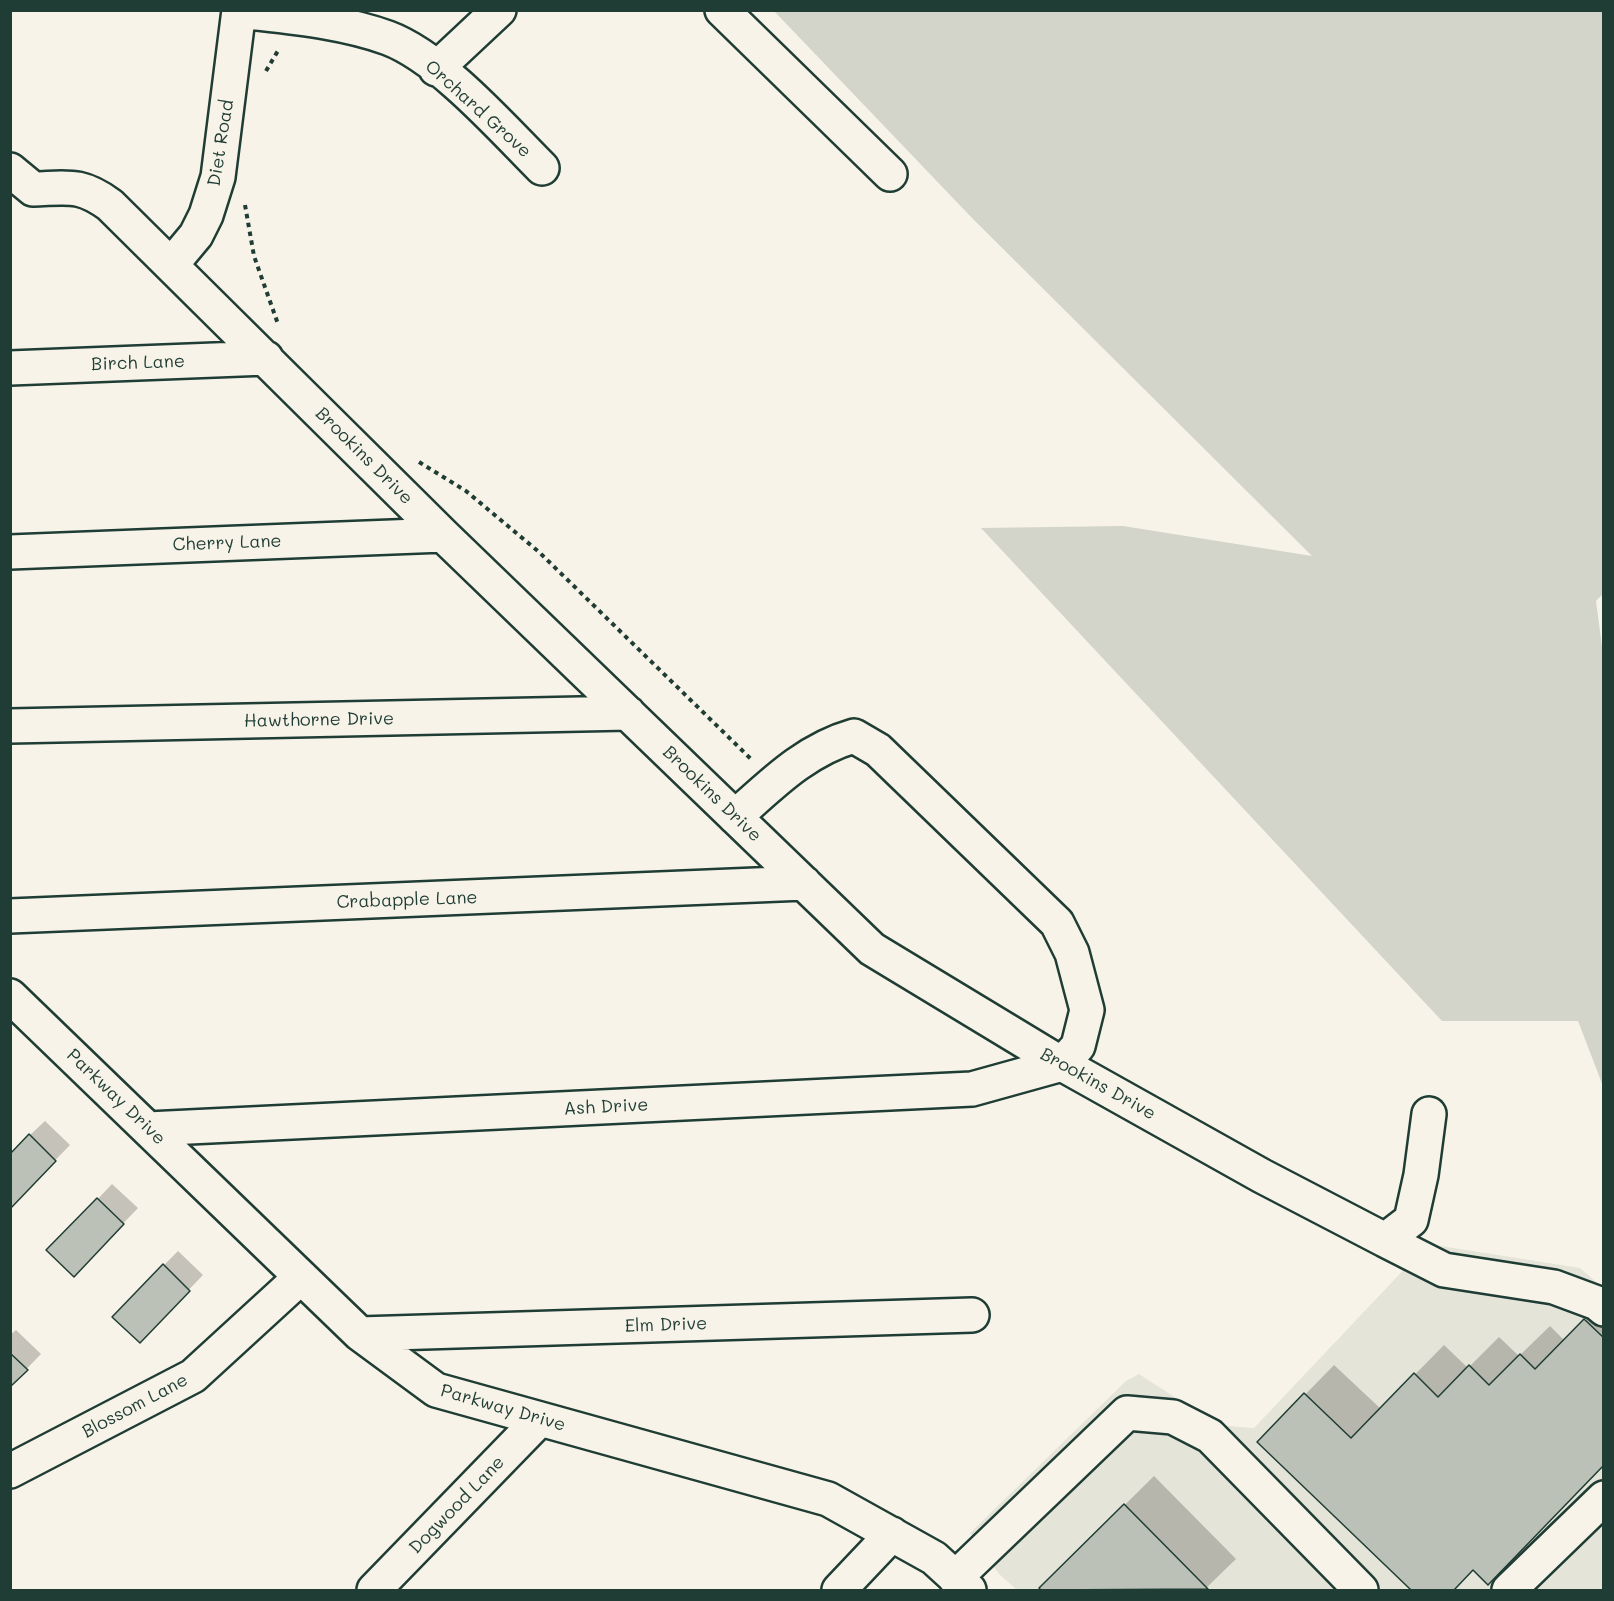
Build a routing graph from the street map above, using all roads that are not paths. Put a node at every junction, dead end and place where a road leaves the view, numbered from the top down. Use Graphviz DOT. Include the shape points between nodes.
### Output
graph roads {
  1 [pos="499,10"];
  2 [pos="722,10"];
  3 [pos="239,11"];
  4 [pos="436,69"];
  5 [pos="542,168"];
  6 [pos="890,174"];
  7 [pos="18,183"];
  8 [pos="171,265"];
  9 [pos="273,345"];
  10 [pos="10,368"];
  11 [pos="443,535"];
  12 [pos="10,552"];
  13 [pos="628,713"];
  14 [pos="10,726"];
  15 [pos="735,817"];
  16 [pos="804,883"];
  17 [pos="10,916"];
  18 [pos="10,996"];
  19 [pos="1062,1064"];
  20 [pos="1429,1114"];
  21 [pos="148,1129"];
  22 [pos="1385,1240"];
  23 [pos="302,1277"];
  24 [pos="1604,1309"];
  25 [pos="972,1316"];
  26 [pos="360,1334"];
  27 [pos="539,1420"];
  28 [pos="10,1471"];
  29 [pos="1604,1498"];
  30 [pos="892,1534"];
  31 [pos="962,1584"];
  32 [pos="374,1590"];
  33 [pos="839,1590"];
  34 [pos="1361,1590"];
  35 [pos="1509,1590"];
  1 -- 4 [label="street"];
  2 -- 6 [label="street"];
  3 -- 4 [label="street, Orchard Grove" via="357,28 391,39"];
  3 -- 8 [label="street, Diet Road" via="218,177 196,235"];
  4 -- 5 [label="street, Orchard Grove"];
  7 -- 8 [label="street, Brookins Drive" via="91,191"];
  8 -- 9 [label="street, Brookins Drive"];
  9 -- 10 [label="street, Birch Lane"];
  9 -- 11 [label="street, Brookins Drive"];
  11 -- 12 [label="street, Cherry Lane"];
  11 -- 13 [label="street, Brookins Drive"];
  13 -- 14 [label="street, Hawthorne Drive"];
  13 -- 15 [label="street, Brookins Drive"];
  15 -- 16 [label="street, Brookins Drive"];
  15 -- 19 [label="street" via="789,768 830,743 854,736 878,750 1057,923 1071,953 1087,1010 1078,1046"];
  16 -- 17 [label="street, Crabapple Lane"];
  16 -- 19 [label="street, Brookins Drive" via="872,949"];
  18 -- 21 [label="street, Parkway Drive"];
  19 -- 21 [label="street, Ash Drive" via="972,1089"];
  19 -- 22 [label="street, Brookins Drive"];
  20 -- 22 [label="street" via="1411,1220"];
  21 -- 23 [label="street, Parkway Drive"];
  22 -- 24 [label="street, Brookins Drive" via="1444,1270 1554,1287"];
  23 -- 26 [label="street, Parkway Drive"];
  23 -- 28 [label="street, Blossom Lane" via="193,1376"];
  25 -- 26 [label="street, Elm Drive"];
  26 -- 27 [label="street, Parkway Drive" via="436,1390"];
  27 -- 30 [label="street, Parkway Drive" via="828,1499"];
  27 -- 32 [label="street, Dogwood Lane"];
  29 -- 35 [label="street"];
  30 -- 31 [label="street, Parkway Drive" via="934,1558"];
  30 -- 33 [label="street"];
  31 -- 34 [label="street" via="1126,1413 1173,1417 1210,1436"];
}
